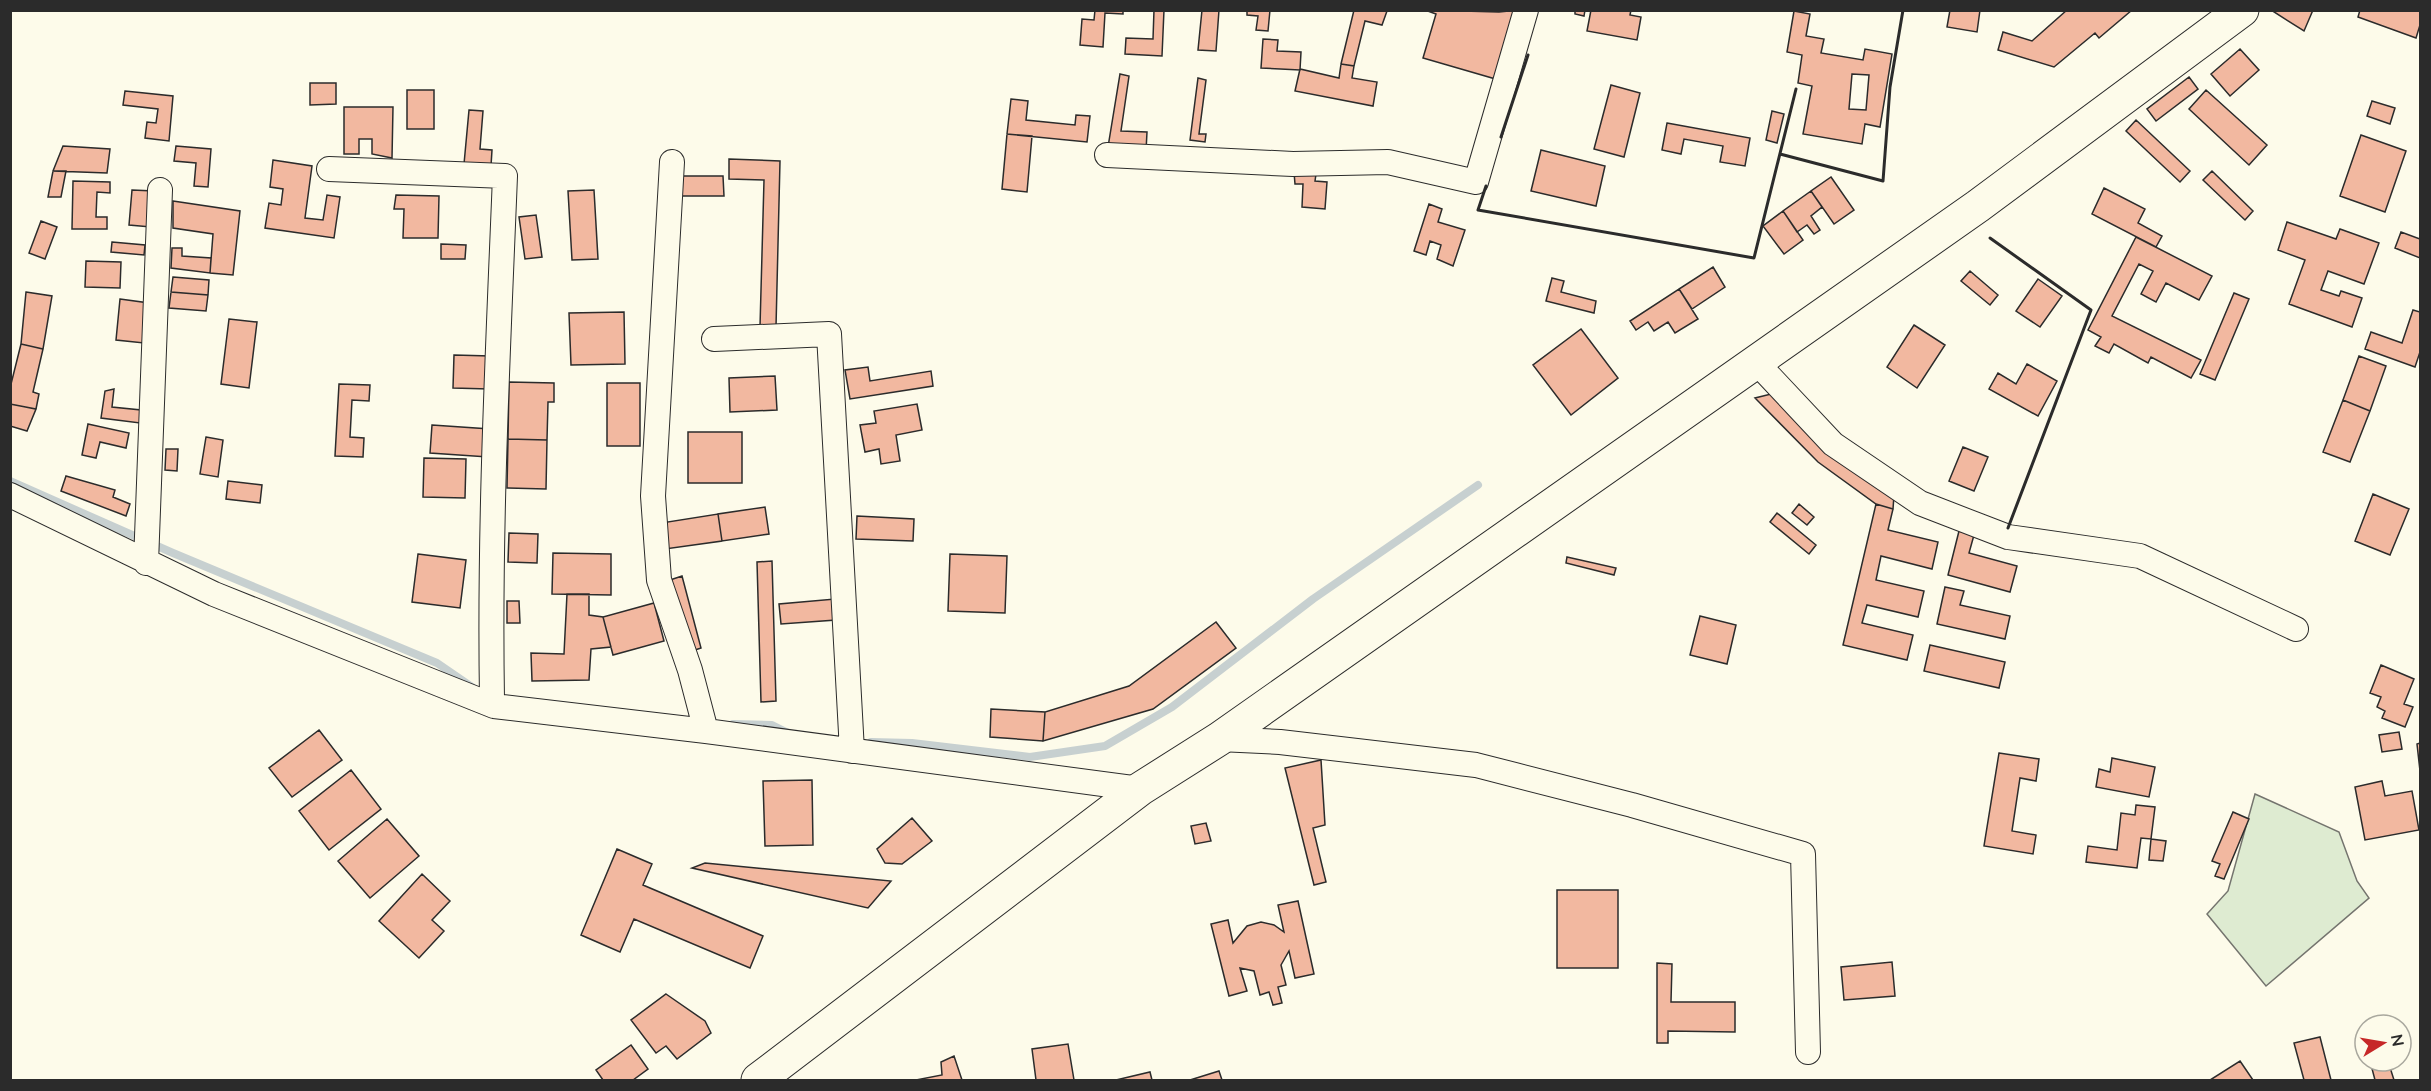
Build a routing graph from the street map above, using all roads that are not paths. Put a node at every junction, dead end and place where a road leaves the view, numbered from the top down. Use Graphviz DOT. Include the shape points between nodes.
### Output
graph roads {
  1 [pos="1526,10"];
  2 [pos="2240,11"];
  3 [pos="1107,155"];
  4 [pos="672,162"];
  5 [pos="329,169"];
  6 [pos="160,190"];
  7 [pos="714,339"];
  8 [pos="1757,363"];
  9 [pos="10,495"];
  10 [pos="146,563"];
  11 [pos="2296,629"];
  12 [pos="494,706"];
  13 [pos="706,731"];
  14 [pos="1219,739"];
  15 [pos="852,752"];
  16 [pos="1140,789"];
  17 [pos="1808,1052"];
  18 [pos="764,1079"];
  1 -- 3 [label="street" via="1476,182 1388,162 1293,164"];
  2 -- 8 [label="highway" via="1978,206"];
  4 -- 13 [label="street" via="653,496 659,580"];
  5 -- 12 [label="street" via="506,176 494,472"];
  6 -- 10 [label="street"];
  7 -- 15 [label="street" via="829,334"];
  8 -- 11 [label="street" via="1833,444 1920,503 2008,537 2140,556"];
  8 -- 14 [label="highway"];
  9 -- 10 [label="street"];
  10 -- 12 [label="street"];
  12 -- 13 [label="street"];
  13 -- 15 [label="street"];
  14 -- 16 [label="highway"];
  14 -- 17 [label="street" via="1280,742 1476,765 1803,854"];
  15 -- 16 [label="street"];
  16 -- 18 [label="highway"];
}
